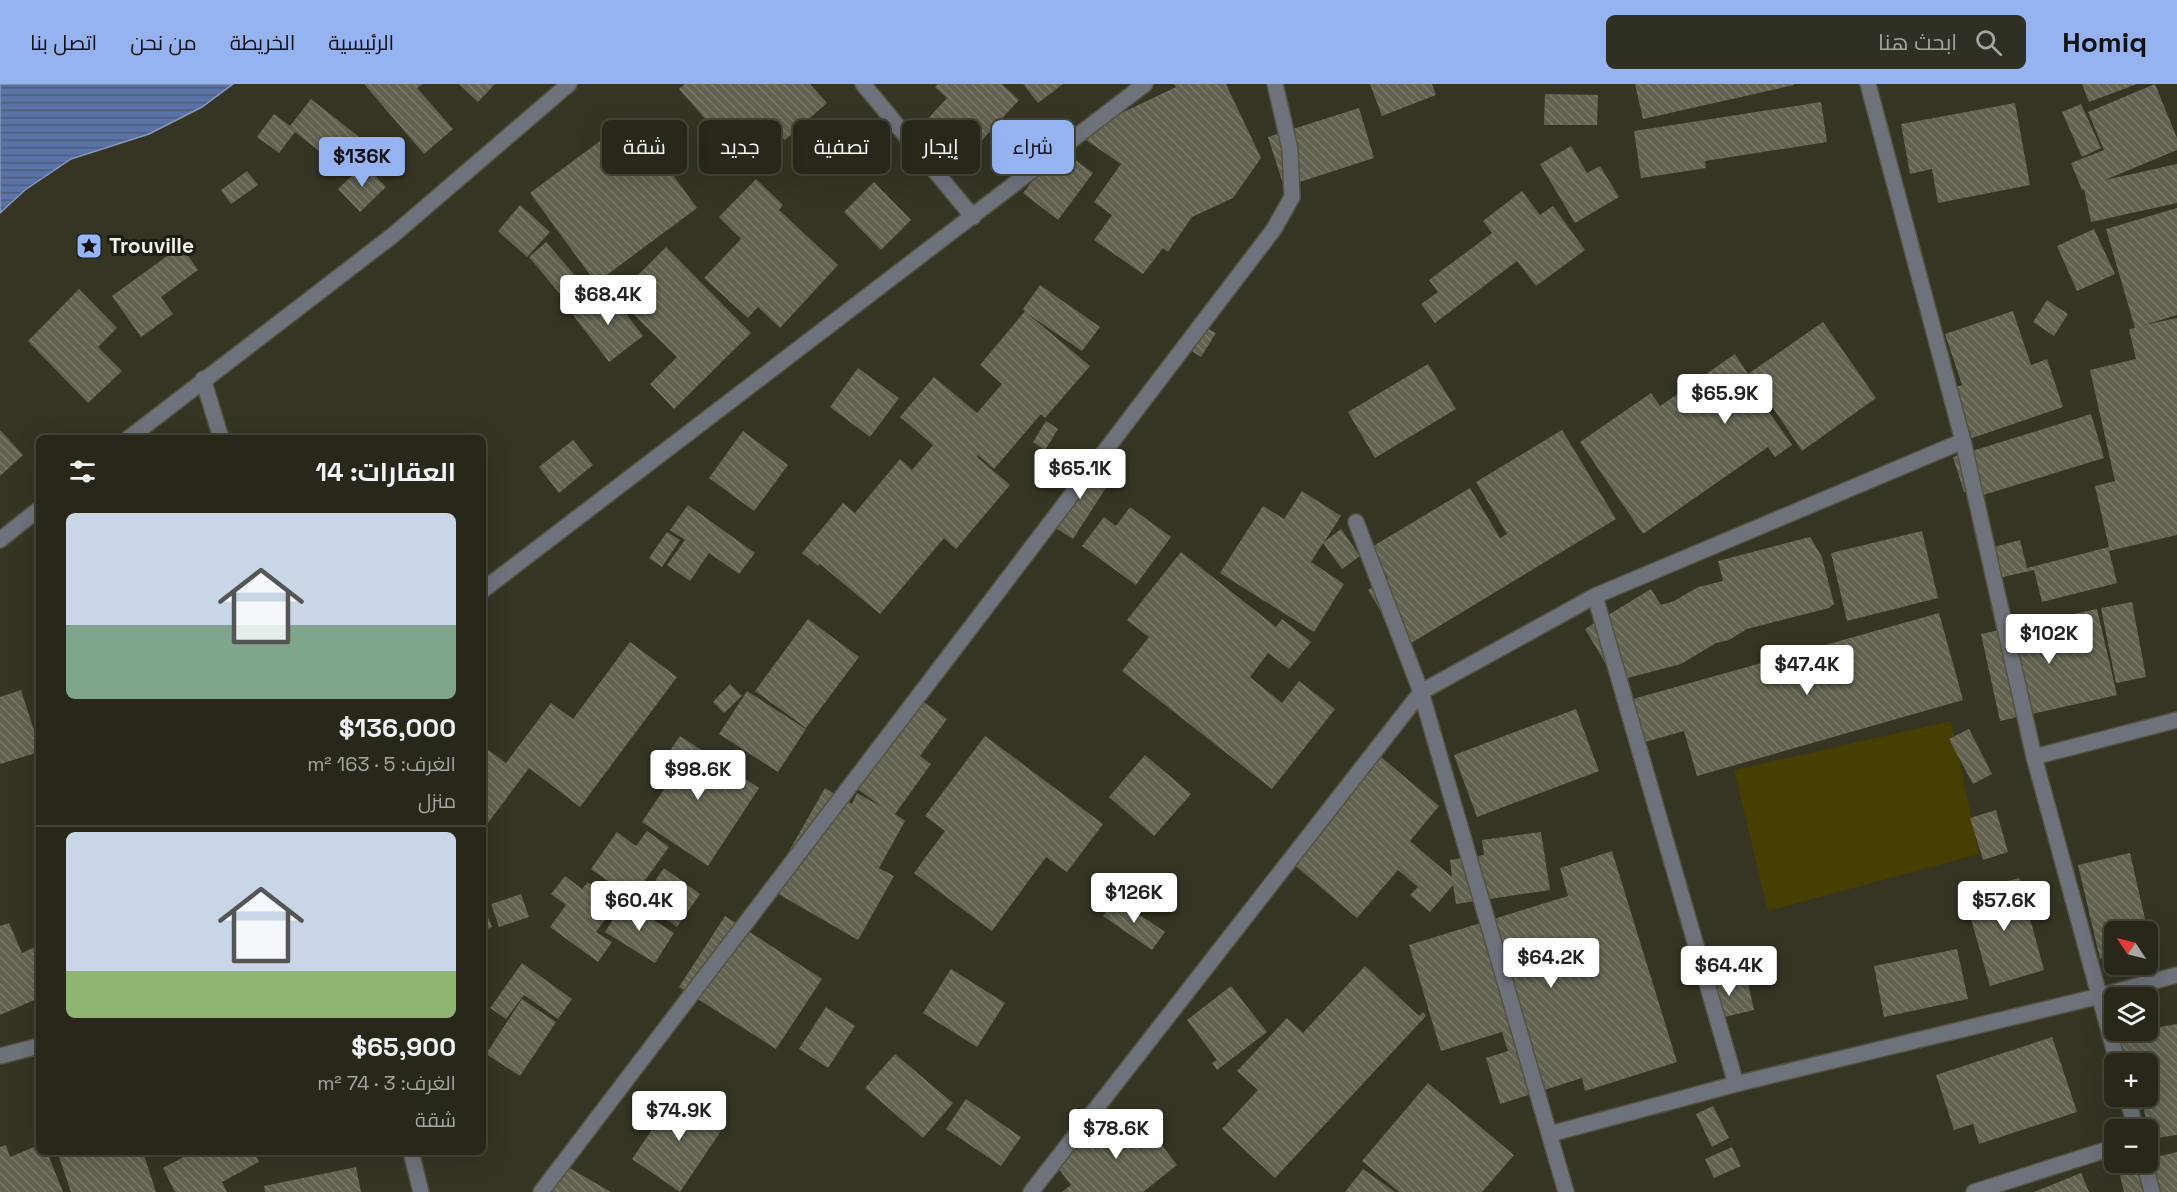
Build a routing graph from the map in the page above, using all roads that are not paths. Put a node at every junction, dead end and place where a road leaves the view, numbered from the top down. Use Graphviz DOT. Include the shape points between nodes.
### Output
graph roads {
  1 [pos="569,84"];
  2 [pos="863,84"];
  3 [pos="1145,84"];
  4 [pos="1275,84"];
  5 [pos="1868,84"];
  6 [pos="973,217"];
  7 [pos="203,379"];
  8 [pos="133,435"];
  9 [pos="220,435"];
  10 [pos="1963,441"];
  11 [pos="36,511"];
  12 [pos="1356,522"];
  13 [pos="0,540"];
  14 [pos="486,588"];
  15 [pos="1595,596"];
  16 [pos="1421,692"];
  17 [pos="2177,720"];
  18 [pos="2034,757"];
  19 [pos="2177,975"];
  20 [pos="2100,996"];
  21 [pos="36,1047"];
  22 [pos="2115,1053"];
  23 [pos="0,1056"];
  24 [pos="1736,1084"];
  25 [pos="1550,1134"];
  26 [pos="2104,1151"];
  27 [pos="412,1155"];
  28 [pos="2147,1173"];
  29 [pos="421,1192"];
  30 [pos="541,1192"];
  31 [pos="1031,1192"];
  32 [pos="1566,1192"];
  33 [pos="1974,1192"];
  34 [pos="2152,1192"];
  1 -- 7 [label="street" via="392,236"];
  2 -- 6 [label="street"];
  3 -- 6 [label="street"];
  4 -- 30 [label="street" via="1290,149 1292,197 1274,229"];
  5 -- 10 [label="street"];
  6 -- 14 [label="street"];
  7 -- 8 [label="street"];
  7 -- 9 [label="street"];
  10 -- 15 [label="street"];
  10 -- 18 [label="street"];
  11 -- 13 [label="street"];
  12 -- 16 [label="street"];
  15 -- 16 [label="street"];
  15 -- 24 [label="street"];
  16 -- 25 [label="street"];
  16 -- 31 [label="street"];
  17 -- 18 [label="street"];
  18 -- 20 [label="street"];
  19 -- 20 [label="street"];
  20 -- 22 [label="street"];
  20 -- 24 [label="street"];
  21 -- 23 [label="street"];
  24 -- 25 [label="street"];
  25 -- 32 [label="street"];
  26 -- 33 [label="street"];
  27 -- 29 [label="street"];
  28 -- 34 [label="street"];
}
